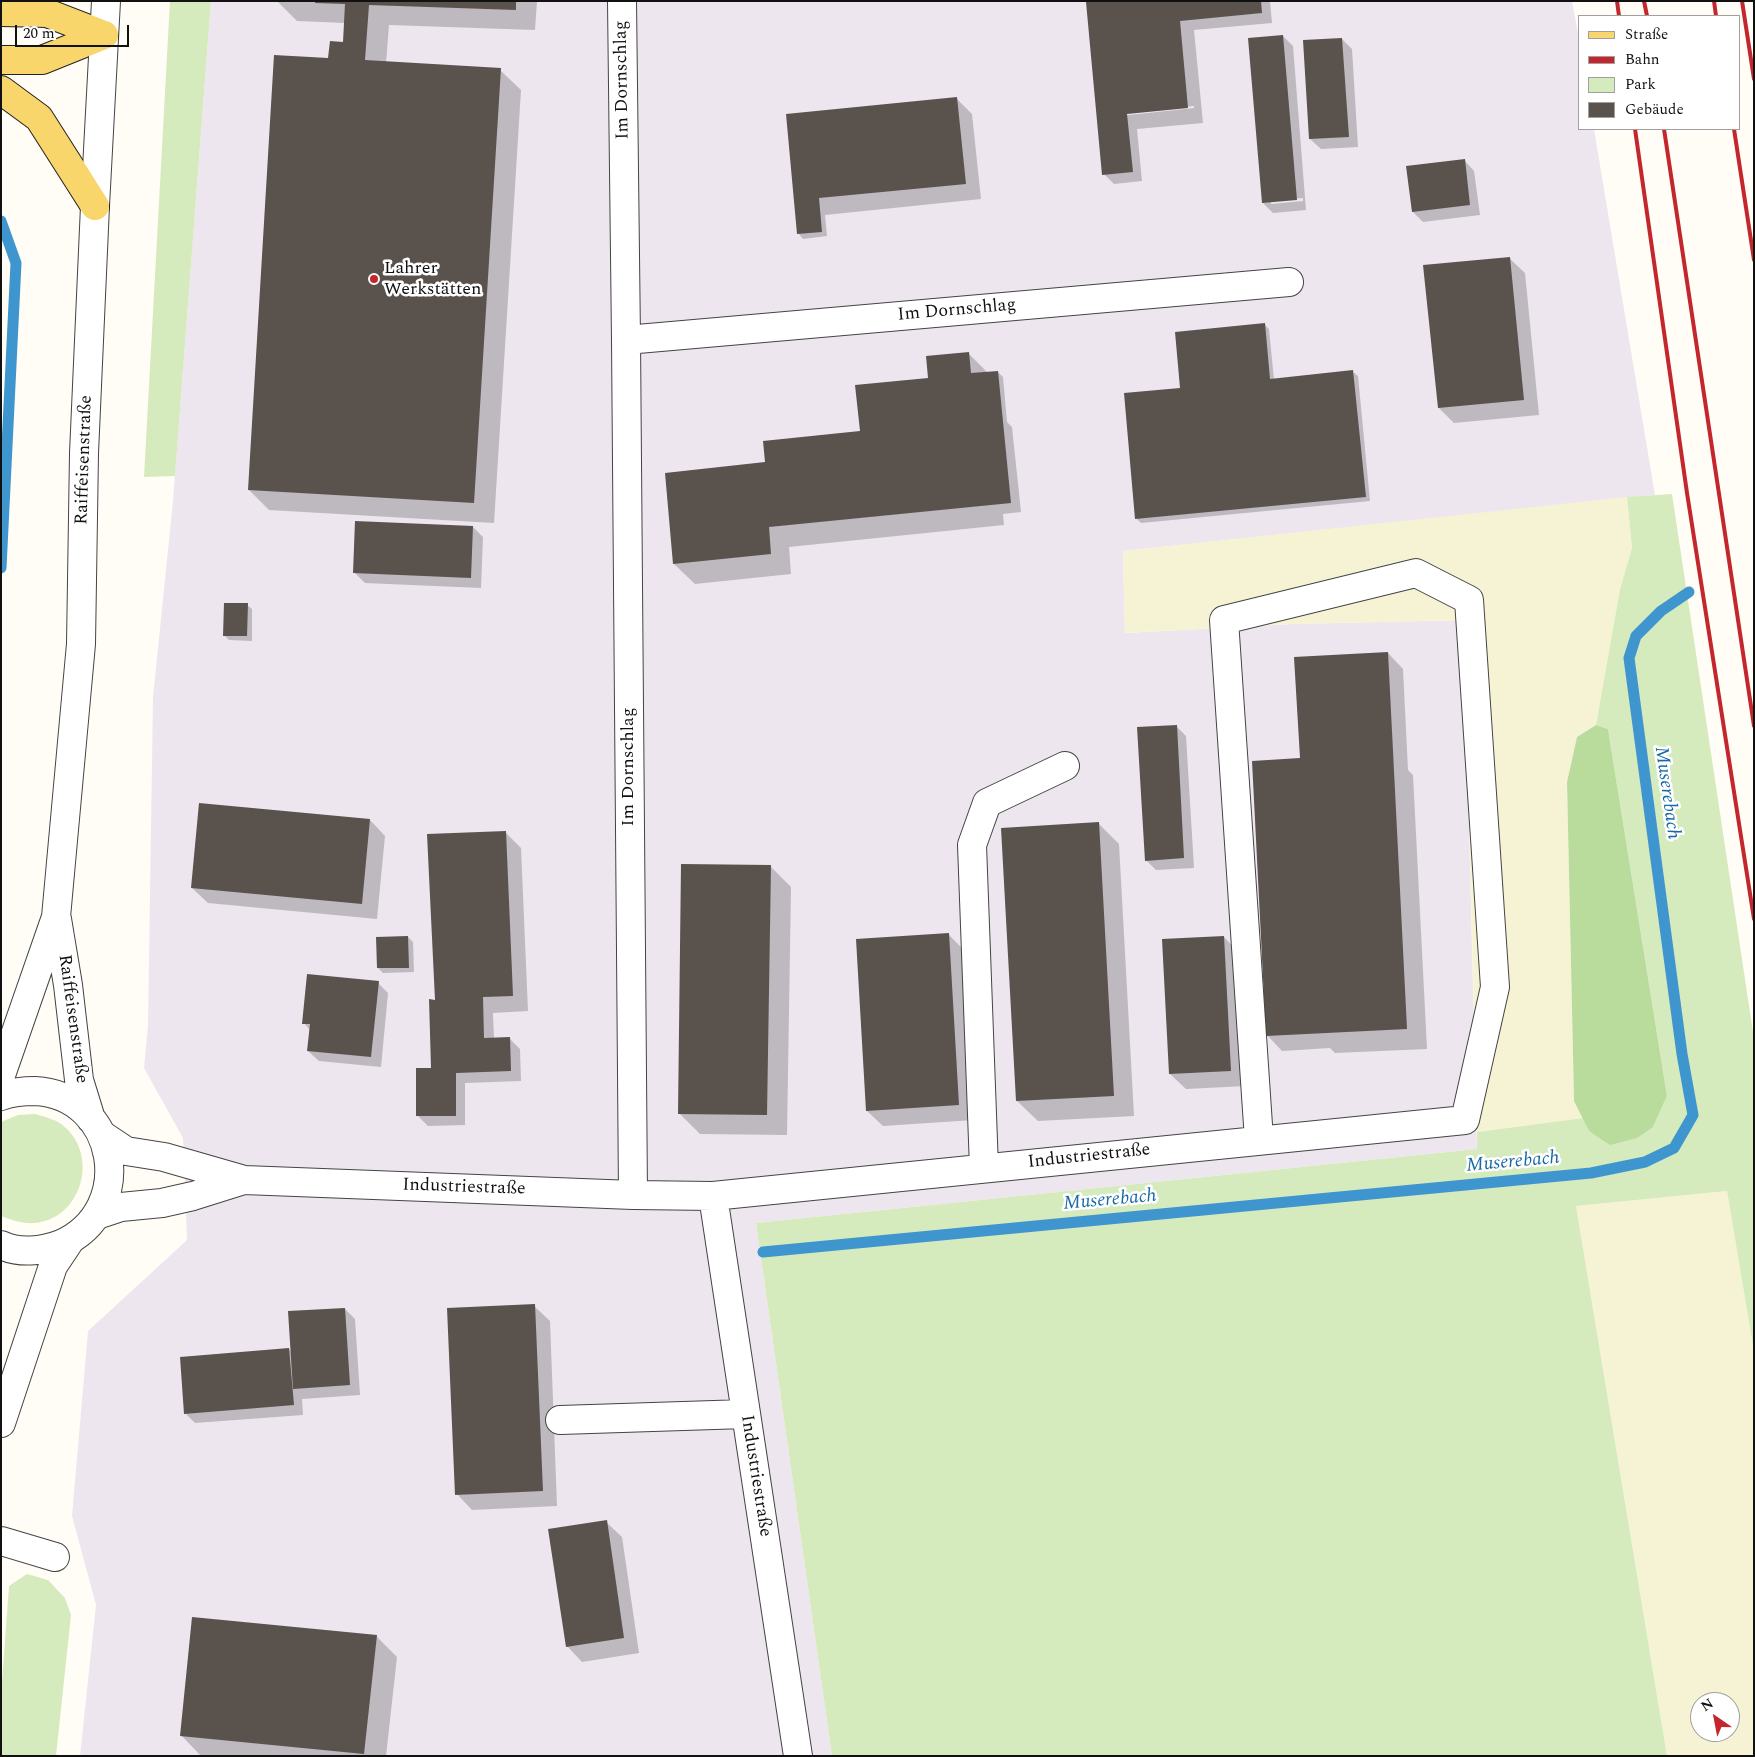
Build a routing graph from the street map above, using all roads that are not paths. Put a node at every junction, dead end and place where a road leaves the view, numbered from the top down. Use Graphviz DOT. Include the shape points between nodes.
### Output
graph roads {
  1 [pos="106,1"];
  2 [pos="622,1"];
  3 [pos="1,12"];
  4 [pos="104,35"];
  5 [pos="1,60"];
  6 [pos="1,90"];
  7 [pos="95,206"];
  8 [pos="1289,282"];
  9 [pos="626,340"];
  10 [pos="1065,766"];
  11 [pos="56,917"];
  12 [pos="1,1075"];
  13 [pos="1,1096"];
  14 [pos="97,1127"];
  15 [pos="1259,1140"];
  16 [pos="984,1168"];
  17 [pos="244,1180"];
  18 [pos="633,1195"];
  19 [pos="713,1196"];
  20 [pos="97,1215"];
  21 [pos="71,1239"];
  22 [pos="1,1245"];
  23 [pos="745,1414"];
  24 [pos="560,1420"];
  25 [pos="1,1423"];
  26 [pos="1,1541"];
  27 [pos="55,1557"];
  28 [pos="798,1756"];
  1 -- 4 [label="street, Raiffeisenstraße"];
  2 -- 9 [label="street, Im Dornschlag"];
  3 -- 4 [label="main road" via="47,13"];
  4 -- 5 [label="main road" via="42,60"];
  4 -- 7 [label="street, Raiffeisenstraße"];
  6 -- 7 [label="main road" via="40,118"];
  7 -- 11 [label="street, Raiffeisenstraße" via="84,453 81,644"];
  8 -- 9 [label="street, Im Dornschlag"];
  9 -- 18 [label="street, Im Dornschlag"];
  10 -- 16 [label="street" via="987,803 972,845"];
  11 -- 12 [label="street, Raiffeisenstraße"];
  11 -- 14 [label="street, Raiffeisenstraße" via="80,1080"];
  13 -- 14 [label="street, Industriestraße" via="25,1091 61,1097 78,1106"];
  14 -- 17 [label="street, Industriestraße" via="126,1151 164,1157"];
  14 -- 20 [label="street, Raiffeisenstraße" via="109,1155 110,1176 106,1196"];
  15 -- 15 [label="street, Industriestraße" via="1465,1120 1495,986 1469,600 1416,573 1224,620"];
  15 -- 16 [label="street, Industriestraße"];
  16 -- 19 [label="street, Industriestraße"];
  17 -- 18 [label="street, Industriestraße"];
  17 -- 20 [label="street, Industriestraße" via="193,1196 121,1207"];
  18 -- 19 [label="street, Industriestraße"];
  19 -- 23 [label="street, Industriestraße"];
  20 -- 21 [label="street"];
  21 -- 22 [label="street" via="50,1248 28,1251"];
  21 -- 25 [label="street" via="53,1266"];
  23 -- 24 [label="street"];
  23 -- 28 [label="street, Industriestraße"];
  26 -- 27 [label="street"];
}
